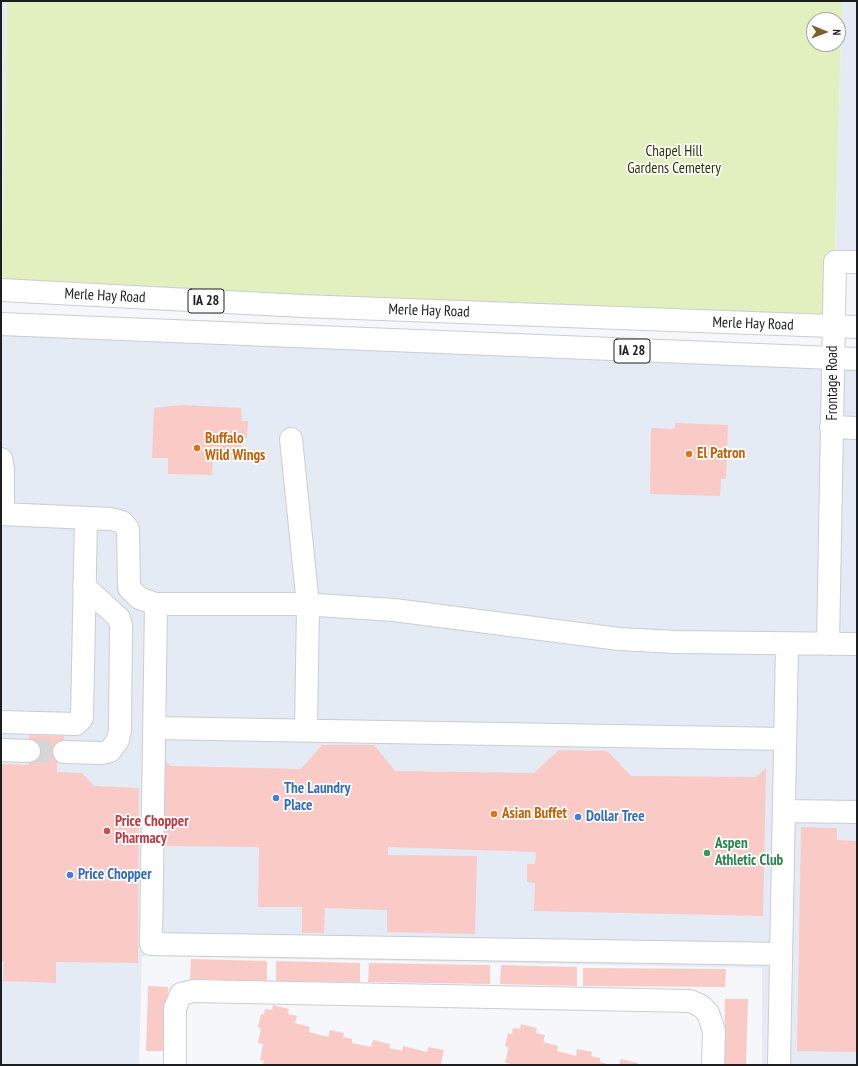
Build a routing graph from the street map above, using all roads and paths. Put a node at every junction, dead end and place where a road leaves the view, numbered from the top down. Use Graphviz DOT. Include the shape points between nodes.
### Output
graph roads {
  1 [pos="857,262"];
  2 [pos="1,290"];
  3 [pos="1,324"];
  4 [pos="857,327"];
  5 [pos="833,341"];
  6 [pos="857,359"];
  7 [pos="831,427"];
  8 [pos="857,428"];
  9 [pos="291,439"];
  10 [pos="1,459"];
  11 [pos="2,514"];
  12 [pos="86,518"];
  13 [pos="84,586"];
  14 [pos="156,604"];
  15 [pos="308,605"];
  16 [pos="787,644"];
  17 [pos="828,644"];
  18 [pos="857,644"];
  19 [pos="1,722"];
  20 [pos="155,728"];
  21 [pos="306,730"];
  22 [pos="785,739"];
  23 [pos="1,750"];
  24 [pos="29,751"];
  25 [pos="64,752"];
  26 [pos="784,811"];
  27 [pos="857,812"];
  28 [pos="781,954"];
  29 [pos="175,1065"];
  30 [pos="713,1065"];
  31 [pos="779,1065"];
  1 -- 5 [label="main road, Frontage Road" via="835,262"];
  2 -- 5 [label="main road, Merle Hay Road / IA 28" via="302,306"];
  3 -- 5 [label="main road, Merle Hay Road / IA 28"];
  4 -- 5 [label="main road, Merle Hay Road / IA 28"];
  5 -- 6 [label="main road, Merle Hay Road / IA 28"];
  5 -- 7 [label="main road, Frontage Road"];
  7 -- 8 [label="main road, Frontage Road"];
  7 -- 17 [label="main road"];
  9 -- 15 [label="main road"];
  10 -- 11 [label="main road"];
  11 -- 12 [label="main road"];
  12 -- 13 [label="main road"];
  12 -- 14 [label="main road" via="111,519 122,522 128,529 129,588 138,598"];
  13 -- 19 [label="main road" via="82,718 76,724"];
  13 -- 25 [label="main road" via="119,618 121,626 120,730 118,740 110,751"];
  14 -- 15 [label="main road"];
  14 -- 20 [label="main road"];
  15 -- 16 [label="main road" via="394,610 619,639"];
  15 -- 21 [label="main road"];
  16 -- 17 [label="main road"];
  16 -- 22 [label="main road"];
  17 -- 18 [label="main road"];
  20 -- 21 [label="main road"];
  20 -- 28 [label="main road" via="151,944"];
  21 -- 22 [label="main road"];
  22 -- 26 [label="main road"];
  23 -- 24 [label="main road"];
  26 -- 27 [label="main road"];
  26 -- 28 [label="main road"];
  28 -- 31 [label="main road"];
  29 -- 30 [label="main road" via="175,1008 181,994 193,991 690,1001 708,1013 714,1031"];
}
